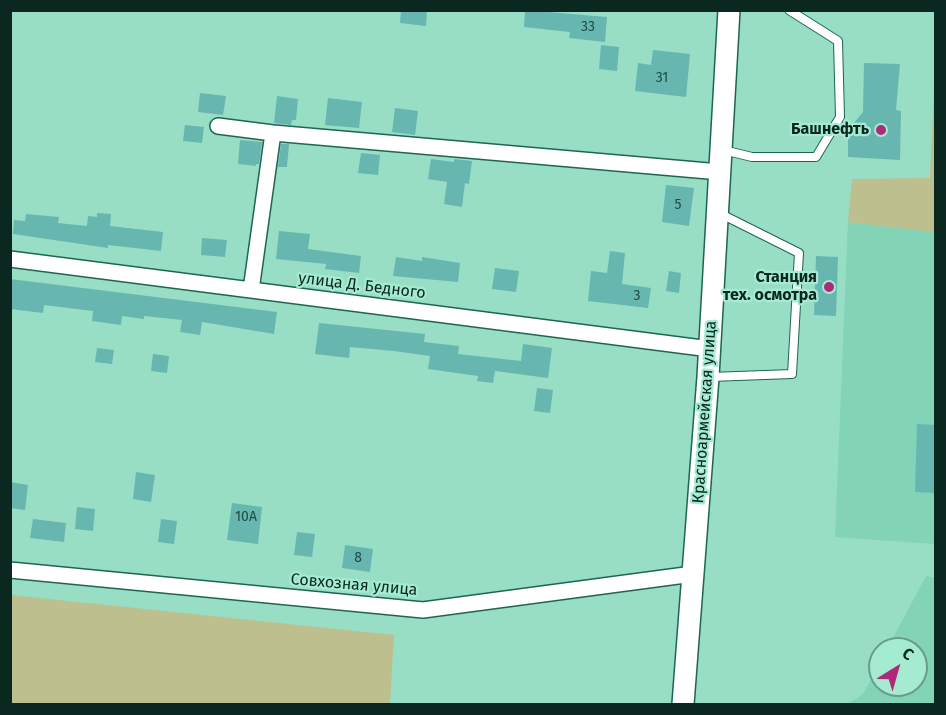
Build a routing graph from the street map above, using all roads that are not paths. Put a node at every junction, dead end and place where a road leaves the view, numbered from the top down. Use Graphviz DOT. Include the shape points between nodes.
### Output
graph roads {
  1 [pos="729,10"];
  2 [pos="789,10"];
  3 [pos="219,126"];
  4 [pos="273,133"];
  5 [pos="721,150"];
  6 [pos="720,172"];
  7 [pos="718,212"];
  8 [pos="10,259"];
  9 [pos="251,290"];
  10 [pos="710,349"];
  11 [pos="708,377"];
  12 [pos="10,570"];
  13 [pos="693,574"];
  14 [pos="683,705"];
  1 -- 5 [label="main road, Красноармейская улица"];
  2 -- 5 [label="lane" via="838,41 840,117 816,156 752,156"];
  3 -- 4 [label="street"];
  4 -- 6 [label="street"];
  4 -- 9 [label="street"];
  5 -- 6 [label="main road, Красноармейская улица"];
  6 -- 7 [label="main road, Красноармейская улица"];
  7 -- 10 [label="main road, Красноармейская улица"];
  7 -- 11 [label="lane" via="799,253 792,374"];
  8 -- 9 [label="street, улица Д. Бедного"];
  9 -- 10 [label="street, улица Д. Бедного"];
  10 -- 11 [label="main road, Красноармейская улица"];
  11 -- 13 [label="main road, Красноармейская улица"];
  12 -- 13 [label="street, Совхозная улица" via="423,610"];
  13 -- 14 [label="main road, Красноармейская улица"];
}
